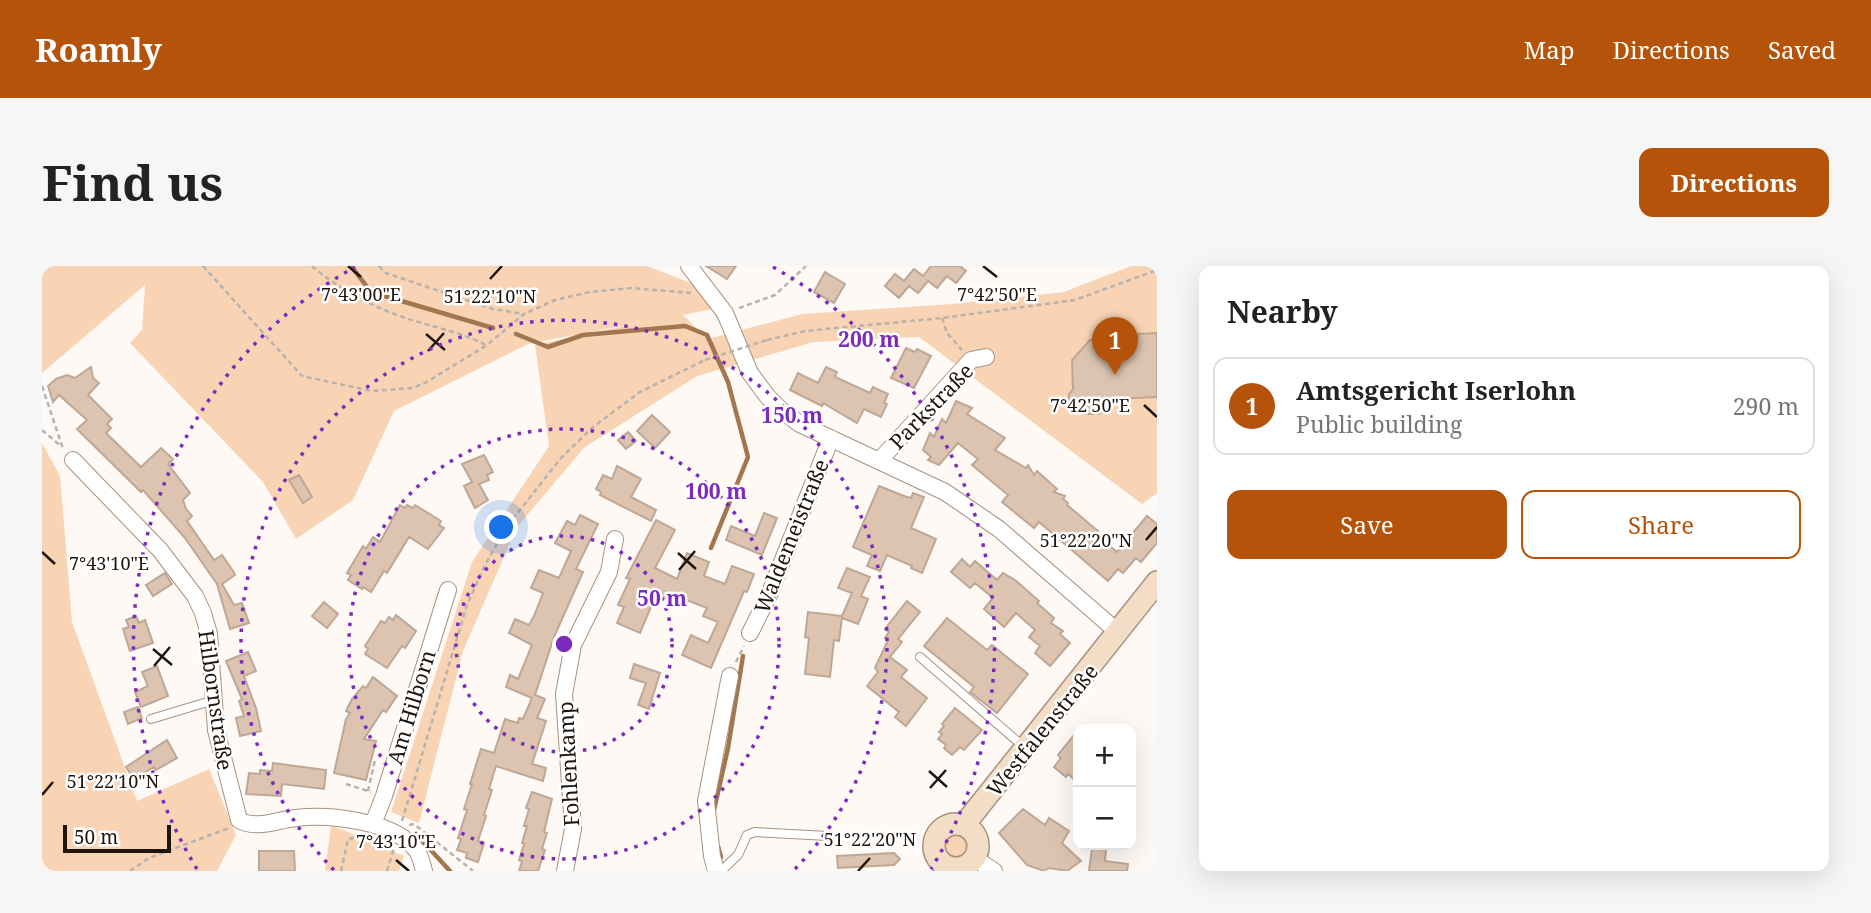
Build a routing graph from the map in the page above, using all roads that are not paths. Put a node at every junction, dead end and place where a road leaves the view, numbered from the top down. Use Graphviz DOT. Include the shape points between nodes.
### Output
graph roads {
  1 [pos="689,266"];
  2 [pos="978,359"];
  3 [pos="831,438"];
  4 [pos="67,454"];
  5 [pos="879,461"];
  6 [pos="615,539"];
  7 [pos="1157,582"];
  8 [pos="448,590"];
  9 [pos="1157,601"];
  10 [pos="750,633"];
  11 [pos="1119,633"];
  12 [pos="919,657"];
  13 [pos="730,676"];
  14 [pos="214,700"];
  15 [pos="150,719"];
  16 [pos="1026,749"];
  17 [pos="373,824"];
  18 [pos="964,825"];
  19 [pos="828,836"];
  20 [pos="974,858"];
  21 [pos="929,864"];
  22 [pos="424,871"];
  23 [pos="565,871"];
  24 [pos="718,871"];
  25 [pos="994,871"];
  1 -- 3 [label="street, Parkstraße" via="725,313 750,373 767,396 800,424"];
  2 -- 5 [label="street, Parkstraße"];
  3 -- 5 [label="street, Parkstraße"];
  3 -- 10 [label="street, Waldemeistraße"];
  4 -- 14 [label="street, Hilbornstraße" via="160,550 195,596 209,634"];
  5 -- 11 [label="street, Parkstraße" via="946,492 999,529"];
  6 -- 23 [label="street, Fohlenkamp" via="609,572 573,645 564,694 573,829"];
  7 -- 11 [label="main road"];
  8 -- 17 [label="street, Am Hilborn" via="376,794"];
  9 -- 11 [label="main road"];
  11 -- 16 [label="main road, Westfalenstraße"];
  12 -- 16 [label="lane"];
  13 -- 24 [label="street" via="706,802"];
  14 -- 15 [label="lane"];
  14 -- 17 [label="street, Hilbornstraße" via="216,730 239,820 248,825 321,817"];
  16 -- 18 [label="main road, Westfalenstraße"];
  17 -- 22 [label="street" via="398,834 416,850"];
  18 -- 20 [label="main road" via="977,839"];
  18 -- 21 [label="main road" via="951,824 939,831"];
  19 -- 24 [label="lane" via="755,832 747,835 738,855"];
  20 -- 21 [label="main road" via="956,868"];
  20 -- 25 [label="street"];
}
